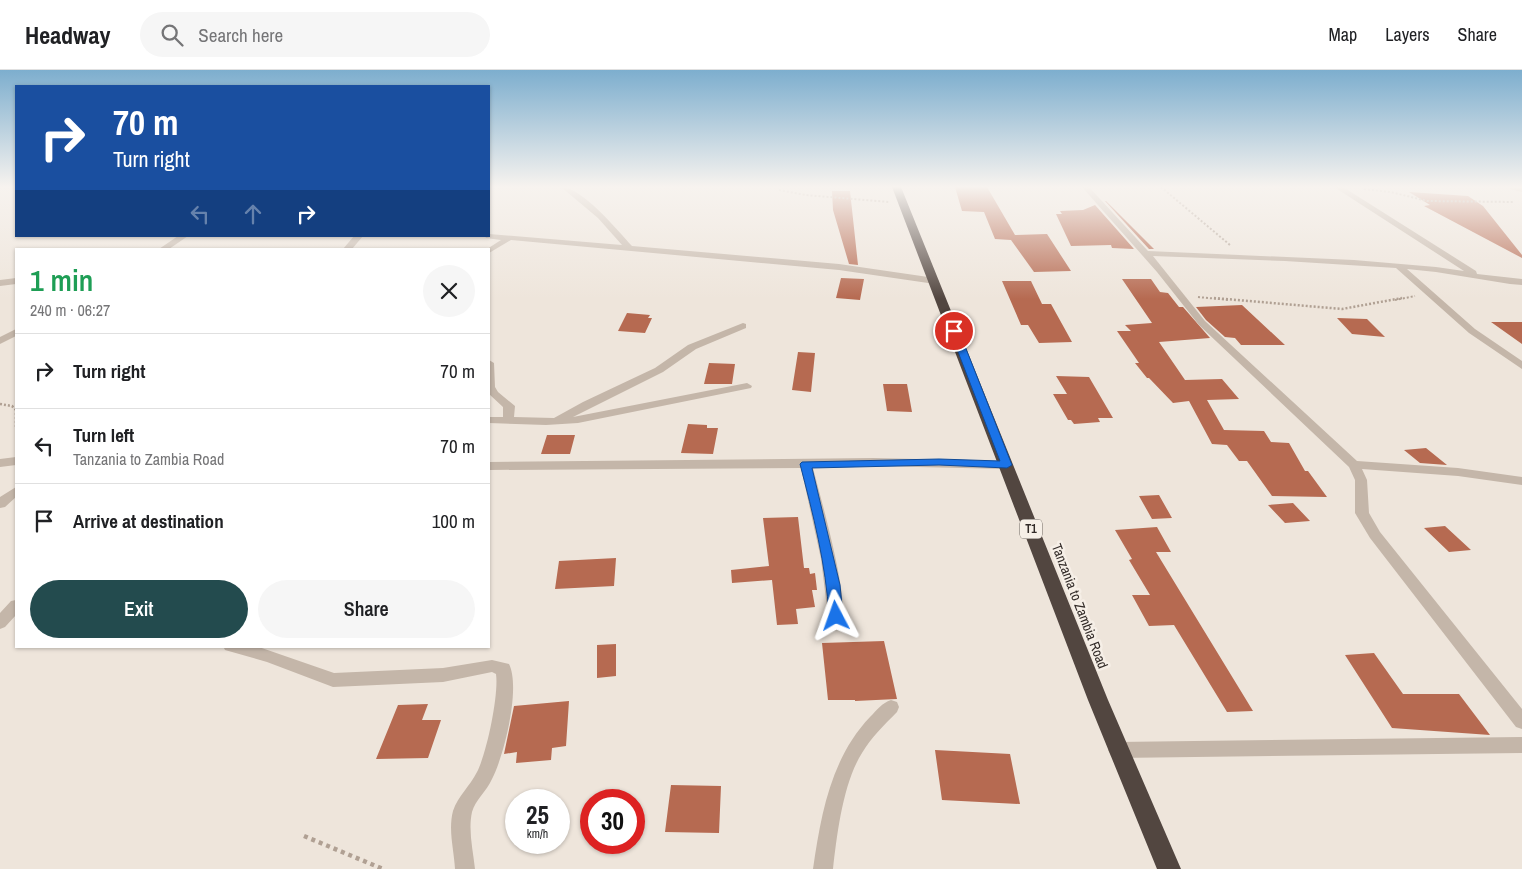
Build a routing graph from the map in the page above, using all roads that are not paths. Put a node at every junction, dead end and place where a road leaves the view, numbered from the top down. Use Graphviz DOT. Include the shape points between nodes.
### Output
graph roads {
  1 [pos="608,224"];
  2 [pos="911,224"];
  3 [pos="1119,224"];
  4 [pos="1395,224"];
  5 [pos="490,236"];
  6 [pos="182,237"];
  7 [pos="358,237"];
  8 [pos="510,237"];
  9 [pos="165,248"];
  10 [pos="348,248"];
  11 [pos="629,248"];
  12 [pos="490,250"];
  13 [pos="1146,253"];
  14 [pos="1400,266"];
  15 [pos="1477,276"];
  16 [pos="15,281"];
  17 [pos="935,281"];
  18 [pos="1522,282"];
  19 [pos="0,283"];
  20 [pos="743,326"];
  21 [pos="15,333"];
  22 [pos="0,341"];
  23 [pos="1522,366"];
  24 [pos="748,386"];
  25 [pos="490,387"];
  26 [pos="490,420"];
  27 [pos="508,421"];
  28 [pos="556,421"];
  29 [pos="15,461"];
  30 [pos="0,463"];
  31 [pos="806,464"];
  32 [pos="1007,465"];
  33 [pos="1354,465"];
  34 [pos="490,466"];
  35 [pos="1522,481"];
  36 [pos="15,492"];
  37 [pos="0,504"];
  38 [pos="15,608"];
  39 [pos="836,616"];
  40 [pos="0,623"];
  41 [pos="239,648"];
  42 [pos="891,707"];
  43 [pos="1522,722"];
  44 [pos="1522,745"];
  45 [pos="1117,750"];
  46 [pos="465,869"];
  47 [pos="823,869"];
  48 [pos="1168,869"];
  1 -- 11 [label="street"];
  2 -- 17 [label="highway, Tanzania to Zambia Road / T1"];
  3 -- 13 [label="street"];
  4 -- 15 [label="street"];
  5 -- 8 [label="street"];
  6 -- 9 [label="street"];
  7 -- 10 [label="street"];
  8 -- 11 [label="street"];
  8 -- 12 [label="street"];
  11 -- 17 [label="street" via="839,266"];
  13 -- 14 [label="street" via="1242,255"];
  13 -- 33 [label="street" via="1202,323"];
  14 -- 15 [label="street"];
  14 -- 23 [label="street" via="1472,331"];
  15 -- 18 [label="street"];
  16 -- 19 [label="street"];
  17 -- 32 [label="highway, Tanzania to Zambia Road / T1"];
  20 -- 28 [label="street" via="692,347 652,374"];
  21 -- 22 [label="street"];
  24 -- 28 [label="street" via="599,417"];
  25 -- 27 [label="street" via="509,406"];
  26 -- 27 [label="street"];
  27 -- 28 [label="street"];
  29 -- 30 [label="street"];
  31 -- 32 [label="street" via="939,462"];
  31 -- 34 [label="street"];
  31 -- 39 [label="street" via="834,585"];
  32 -- 45 [label="highway, Tanzania to Zambia Road / T1"];
  33 -- 35 [label="street"];
  33 -- 43 [label="street" via="1361,480 1362,513 1375,535"];
  36 -- 37 [label="street"];
  38 -- 40 [label="street"];
  41 -- 46 [label="street" via="333,680 443,675 492,666 503,669 506,676 503,699 491,759 463,811"];
  42 -- 47 [label="street" via="860,741 847,763 830,824"];
  44 -- 45 [label="street"];
  45 -- 48 [label="highway, Tanzania to Zambia Road / T1"];
}
